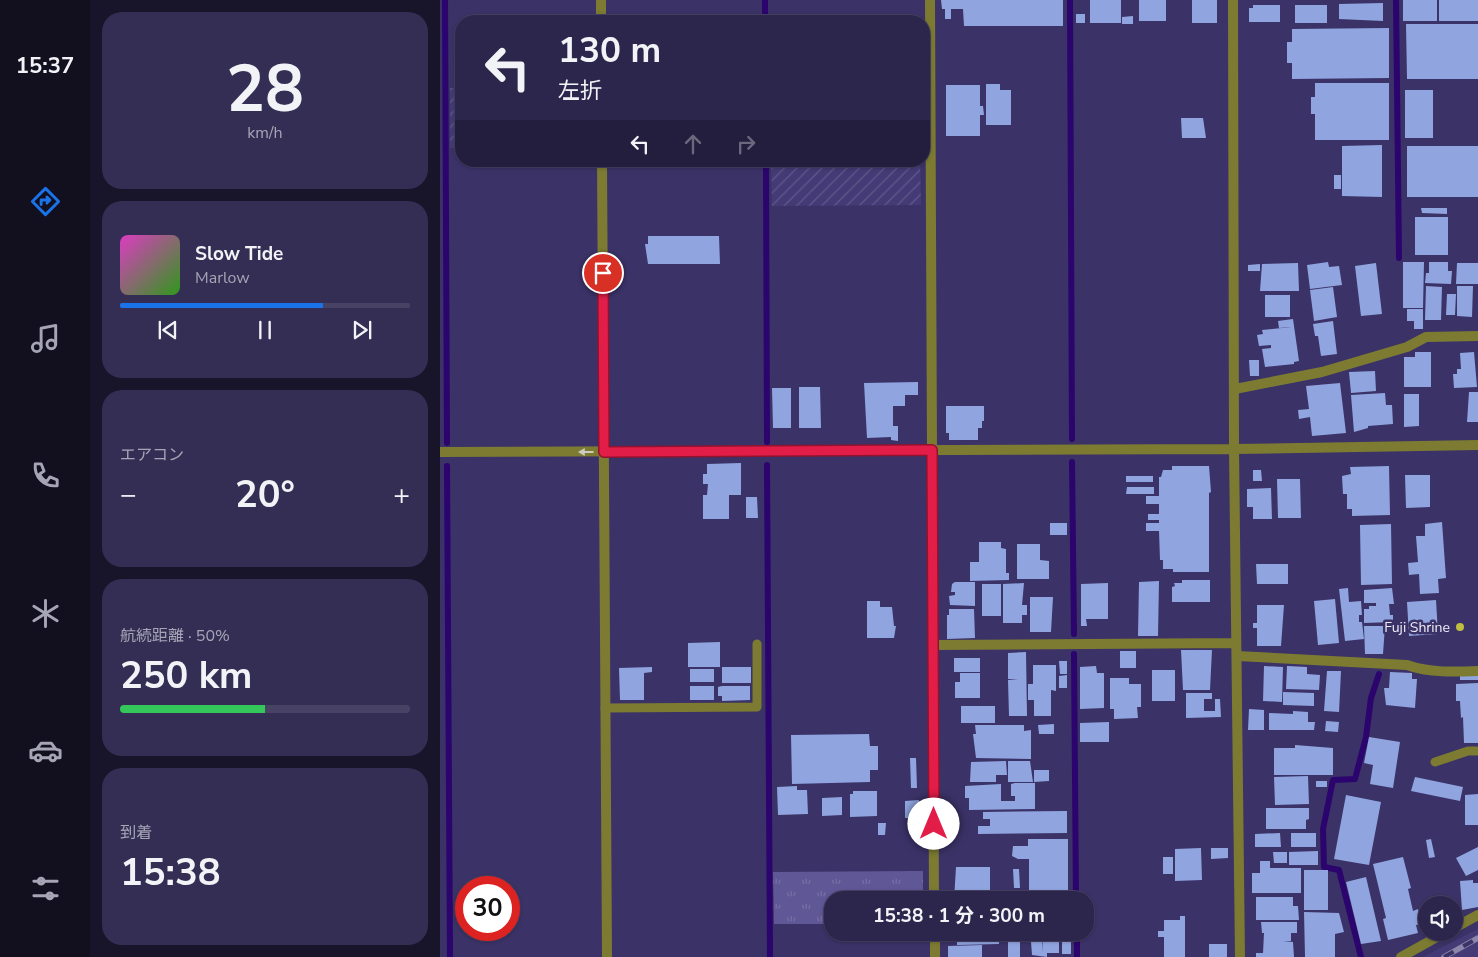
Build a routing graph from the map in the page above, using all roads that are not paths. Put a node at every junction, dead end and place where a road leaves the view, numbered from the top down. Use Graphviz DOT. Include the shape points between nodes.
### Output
graph roads {
  1 [pos="601,0"];
  2 [pos="930,0"];
  3 [pos="1233,0"];
  4 [pos="601,15"];
  5 [pos="930,15"];
  6 [pos="602,167"];
  7 [pos="928,167"];
  8 [pos="1478,336"];
  9 [pos="1235,389"];
  10 [pos="1478,445"];
  11 [pos="1234,449"];
  12 [pos="932,450"];
  13 [pos="440,452"];
  14 [pos="604,452"];
  15 [pos="1236,643"];
  16 [pos="757,644"];
  17 [pos="933,645"];
  18 [pos="1237,656"];
  19 [pos="1478,671"];
  20 [pos="605,708"];
  21 [pos="1478,750"];
  22 [pos="1435,762"];
  23 [pos="934,891"];
  24 [pos="1478,915"];
  25 [pos="1463,923"];
  26 [pos="935,941"];
  27 [pos="1430,941"];
  28 [pos="607,957"];
  29 [pos="935,957"];
  30 [pos="1240,957"];
  31 [pos="1401,957"];
  1 -- 4 [label="street"];
  2 -- 5 [label="street"];
  3 -- 9 [label="street"];
  6 -- 14 [label="street"];
  7 -- 12 [label="street"];
  8 -- 9 [label="street" via="1426,337 1407,347 1322,372"];
  9 -- 11 [label="street"];
  10 -- 11 [label="street"];
  11 -- 12 [label="street"];
  11 -- 15 [label="street"];
  12 -- 14 [label="street"];
  12 -- 17 [label="street"];
  14 -- 13 [label="street, one-way"];
  14 -- 20 [label="street"];
  15 -- 17 [label="street"];
  15 -- 18 [label="street"];
  16 -- 20 [label="lane" via="757,707"];
  17 -- 23 [label="street"];
  18 -- 19 [label="street"];
  18 -- 30 [label="street"];
  20 -- 28 [label="street"];
  21 -- 22 [label="lane"];
  24 -- 25 [label="street"];
  26 -- 29 [label="street"];
  27 -- 31 [label="street"];
}
